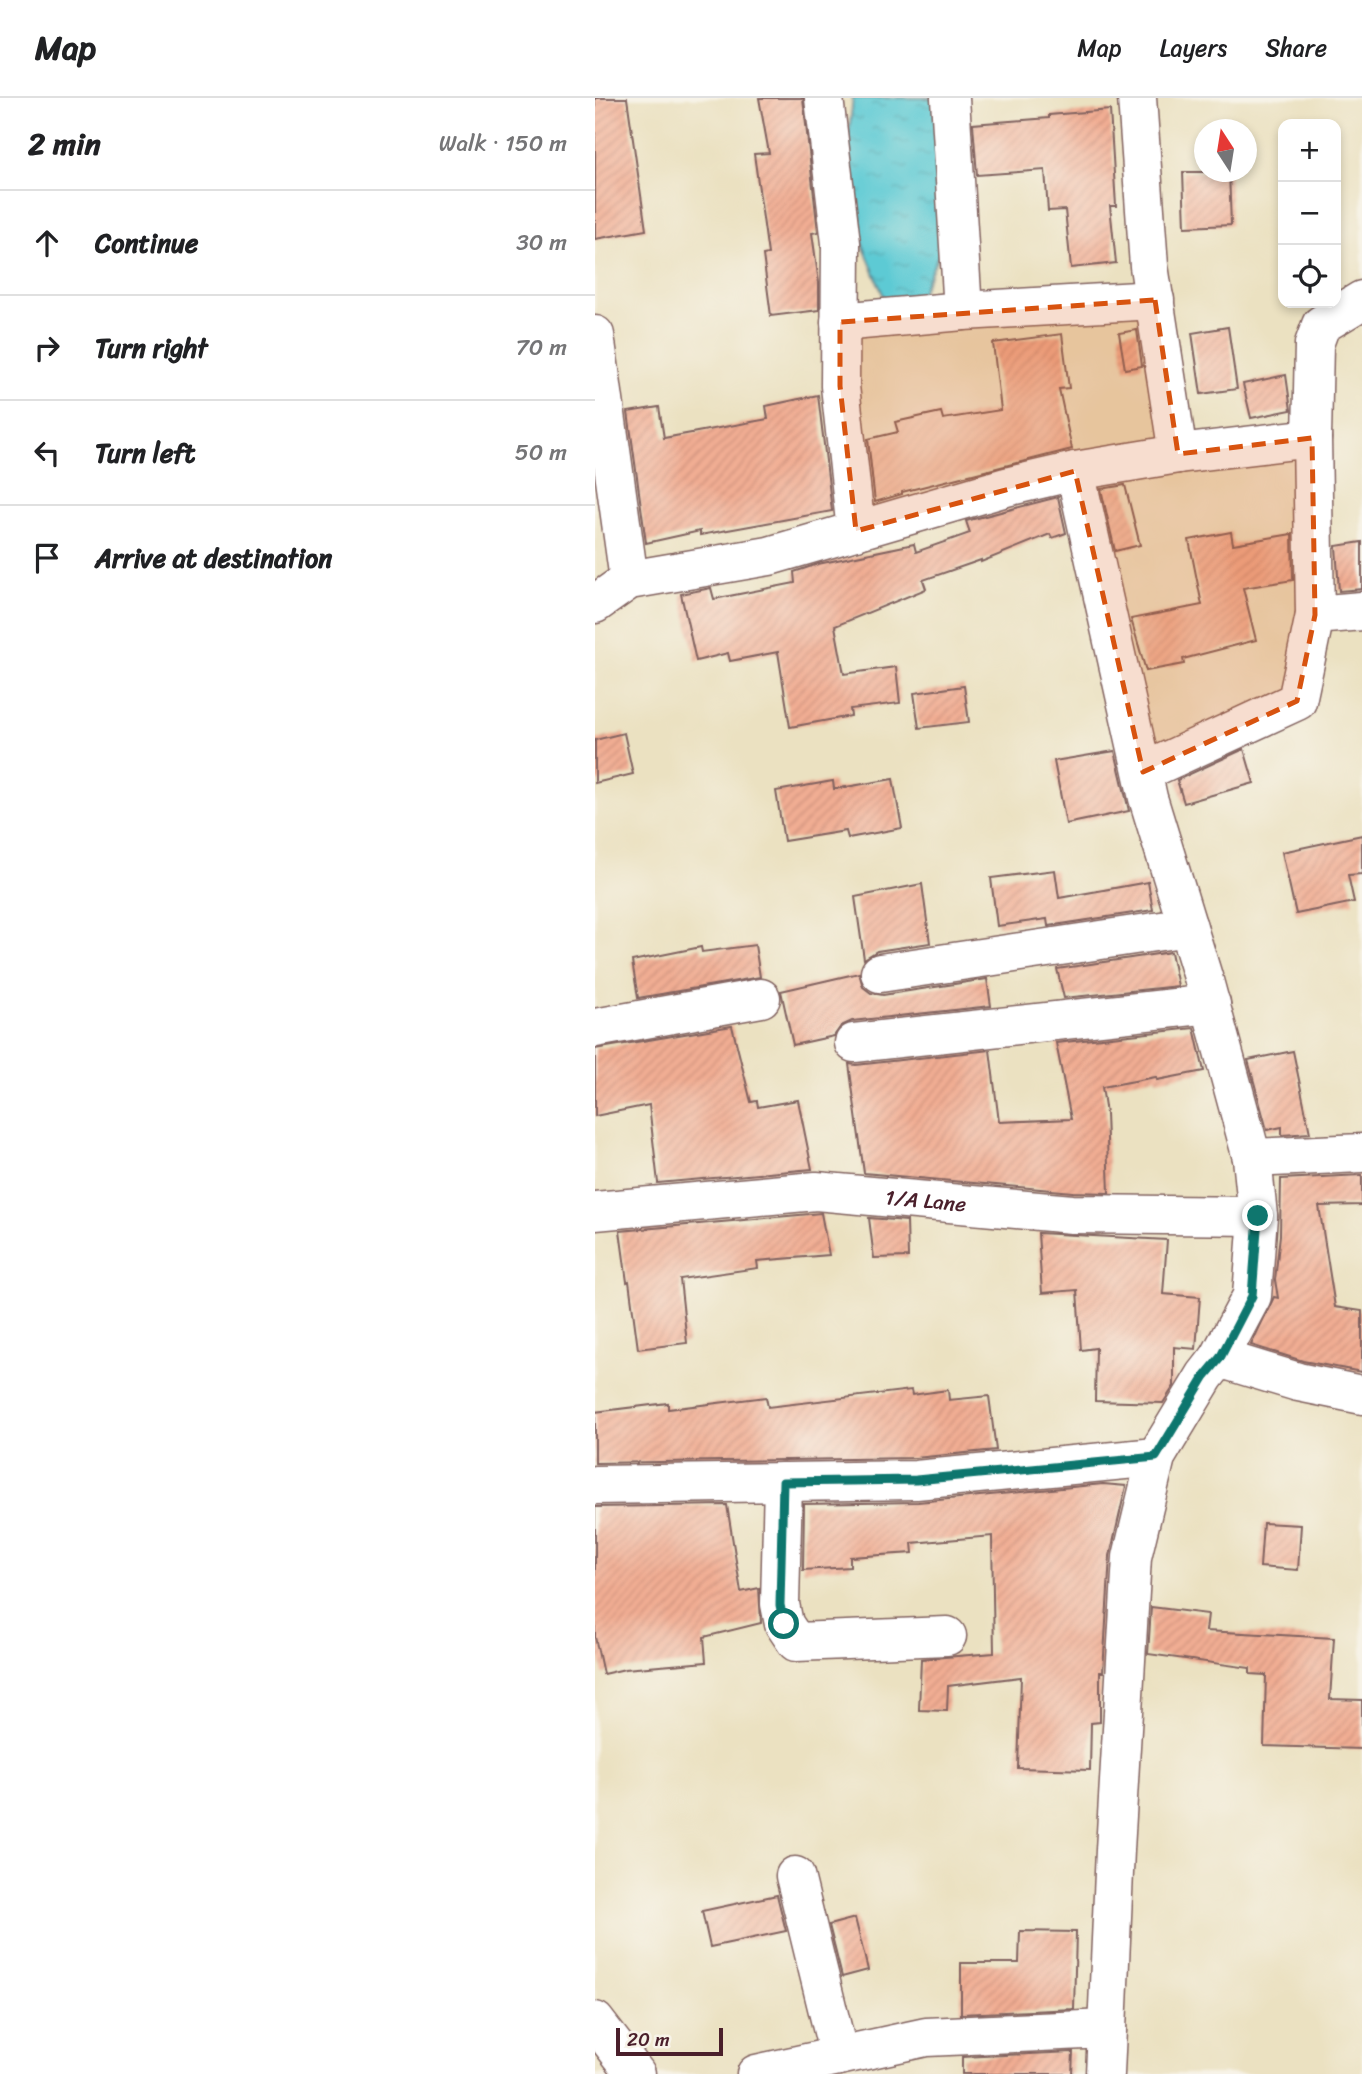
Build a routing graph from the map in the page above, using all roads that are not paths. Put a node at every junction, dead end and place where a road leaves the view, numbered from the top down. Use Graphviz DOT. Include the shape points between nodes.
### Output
graph roads {
  1 [pos="824,98"];
  2 [pos="950,98"];
  3 [pos="1137,98"];
  4 [pos="1155,300"];
  5 [pos="1362,300"];
  6 [pos="963,311"];
  7 [pos="839,322"];
  8 [pos="595,335"];
  9 [pos="1312,438"];
  10 [pos="1178,454"];
  11 [pos="1075,471"];
  12 [pos="856,531"];
  13 [pos="629,580"];
  14 [pos="595,604"];
  15 [pos="1362,611"];
  16 [pos="1315,615"];
  17 [pos="1143,772"];
  18 [pos="1188,927"];
  19 [pos="880,973"];
  20 [pos="761,998"];
  21 [pos="1211,1004"];
  22 [pos="595,1028"];
  23 [pos="854,1043"];
  24 [pos="1362,1153"];
  25 [pos="1252,1158"];
  26 [pos="595,1211"];
  27 [pos="1258,1216"];
  28 [pos="1220,1358"];
  29 [pos="1362,1395"];
  30 [pos="1156,1457"];
  31 [pos="783,1482"];
  32 [pos="595,1485"];
  33 [pos="947,1636"];
  34 [pos="796,1876"];
  35 [pos="595,2021"];
  36 [pos="1107,2028"];
  37 [pos="839,2056"];
  38 [pos="636,2074"];
  39 [pos="756,2074"];
  40 [pos="1105,2074"];
  1 -- 7 [label="street" via="841,243"];
  2 -- 6 [label="street"];
  3 -- 4 [label="street"];
  4 -- 6 [label="street"];
  4 -- 10 [label="street"];
  5 -- 9 [label="street" via="1321,325 1314,344"];
  6 -- 7 [label="street"];
  7 -- 12 [label="street" via="840,386"];
  8 -- 13 [label="street"];
  9 -- 10 [label="street"];
  9 -- 16 [label="street"];
  10 -- 11 [label="street"];
  11 -- 12 [label="street" via="1006,486"];
  11 -- 17 [label="street"];
  12 -- 13 [label="street" via="769,556"];
  13 -- 14 [label="street"];
  15 -- 16 [label="street"];
  16 -- 17 [label="street" via="1297,701"];
  17 -- 18 [label="street"];
  18 -- 19 [label="street"];
  18 -- 21 [label="street"];
  20 -- 22 [label="street"];
  21 -- 23 [label="street"];
  21 -- 25 [label="street"];
  24 -- 25 [label="street"];
  25 -- 27 [label="street"];
  26 -- 27 [label="street, 1/A Lane" via="816,1191 1072,1214"];
  27 -- 28 [label="street" via="1252,1296"];
  28 -- 29 [label="street" via="1298,1382"];
  28 -- 30 [label="street"];
  30 -- 31 [label="street" via="916,1480"];
  30 -- 36 [label="street" via="1132,1557"];
  31 -- 32 [label="street"];
  31 -- 33 [label="street" via="780,1605 784,1624 796,1642"];
  34 -- 37 [label="street"];
  35 -- 38 [label="street"];
  36 -- 37 [label="street" via="926,2037"];
  36 -- 40 [label="street"];
  37 -- 39 [label="street"];
}
